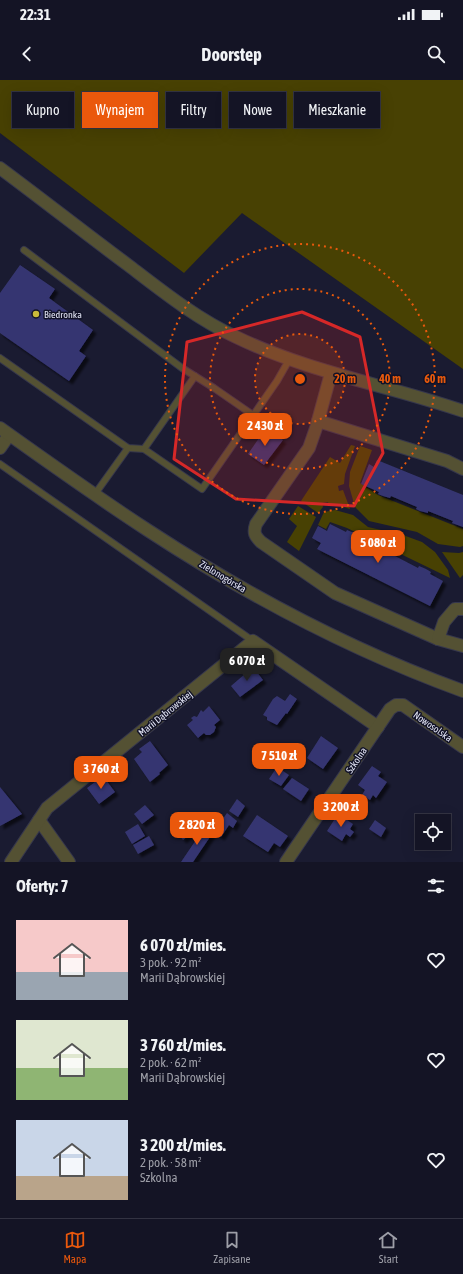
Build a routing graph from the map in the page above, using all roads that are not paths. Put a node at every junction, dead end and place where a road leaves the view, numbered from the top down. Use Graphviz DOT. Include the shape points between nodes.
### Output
graph roads {
  1 [pos="0,168"];
  2 [pos="24,250"];
  3 [pos="0,358"];
  4 [pos="289,360"];
  5 [pos="331,373"];
  6 [pos="195,376"];
  7 [pos="463,411"];
  8 [pos="253,415"];
  9 [pos="318,421"];
  10 [pos="4,432"];
  11 [pos="0,448"];
  12 [pos="128,448"];
  13 [pos="144,449"];
  14 [pos="0,464"];
  15 [pos="463,469"];
  16 [pos="95,494"];
  17 [pos="463,609"];
  18 [pos="438,639"];
  19 [pos="254,641"];
  20 [pos="463,646"];
  21 [pos="463,691"];
  22 [pos="403,705"];
  23 [pos="378,727"];
  24 [pos="463,747"];
  25 [pos="39,820"];
  26 [pos="11,862"];
  27 [pos="70,862"];
  28 [pos="286,862"];
  1 -- 4 [label="street" via="181,304 234,337"];
  2 -- 6 [label="lane"];
  3 -- 12 [label="lane"];
  4 -- 5 [label="street"];
  4 -- 8 [label="lane"];
  5 -- 7 [label="street"];
  5 -- 9 [label="street"];
  6 -- 8 [label="lane"];
  6 -- 13 [label="lane"];
  8 -- 13 [label="lane" via="202,489"];
  9 -- 15 [label="street" via="447,460"];
  9 -- 18 [label="street" via="309,448 256,524 255,535 261,542 335,593"];
  10 -- 11 [label="street"];
  10 -- 16 [label="street, Zielonogórska"];
  12 -- 13 [label="lane"];
  12 -- 16 [label="lane"];
  14 -- 19 [label="lane"];
  16 -- 21 [label="street, Zielonogórska" via="225,578 289,614 351,645"];
  17 -- 18 [label="street" via="455,609 444,622"];
  18 -- 20 [label="street"];
  19 -- 23 [label="street"];
  19 -- 25 [label="street, Marii Dąbrowskiej" via="47,808"];
  22 -- 23 [label="street, Szkolna" via="396,705 390,709"];
  22 -- 24 [label="street, Nowosolska"];
  23 -- 28 [label="street, Szkolna"];
  25 -- 26 [label="street, Marii Dąbrowskiej"];
  25 -- 27 [label="street"];
}
